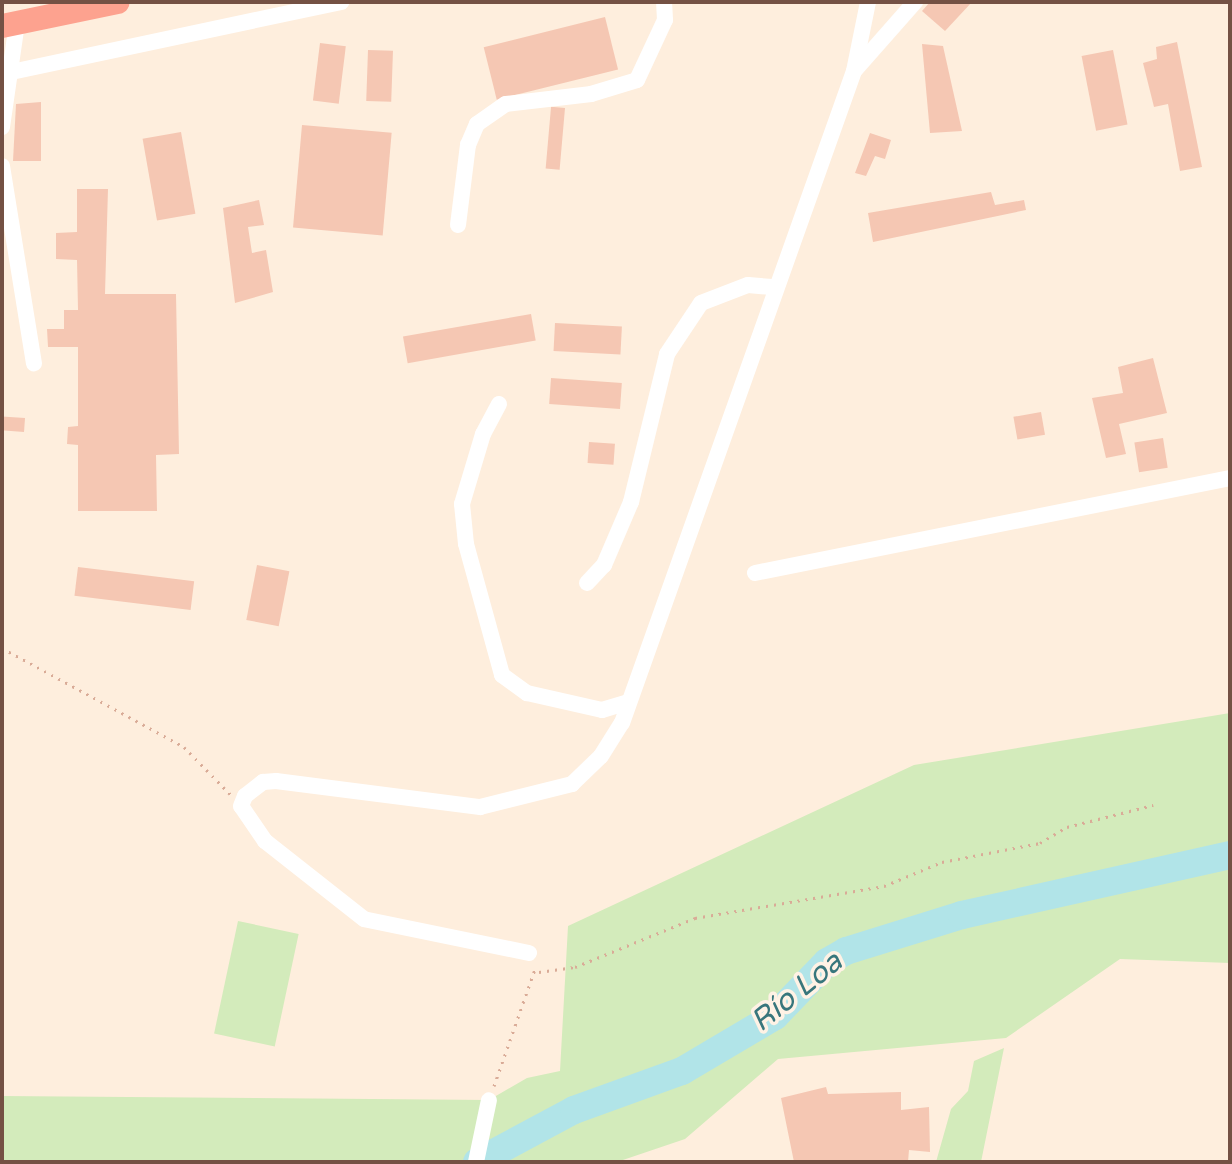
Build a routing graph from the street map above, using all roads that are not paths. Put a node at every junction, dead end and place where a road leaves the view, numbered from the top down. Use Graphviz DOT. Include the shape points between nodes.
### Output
graph roads {
  1 [pos="118,2"];
  2 [pos="341,2"];
  3 [pos="664,2"];
  4 [pos="868,2"];
  5 [pos="915,2"];
  6 [pos="10,25"];
  7 [pos="854,71"];
  8 [pos="8,73"];
  9 [pos="2,127"];
  10 [pos="2,166"];
  11 [pos="458,225"];
  12 [pos="772,287"];
  13 [pos="34,363"];
  14 [pos="499,404"];
  15 [pos="1230,478"];
  16 [pos="755,573"];
  17 [pos="587,583"];
  18 [pos="629,702"];
  19 [pos="529,953"];
  20 [pos="489,1100"];
  21 [pos="476,1162"];
  1 -- 6 [label="highway"];
  2 -- 8 [label="street"];
  3 -- 11 [label="street" via="665,20 637,80 591,94 506,104 477,124 468,145"];
  4 -- 7 [label="street"];
  5 -- 7 [label="street"];
  6 -- 8 [label="street"];
  7 -- 12 [label="street"];
  8 -- 9 [label="street"];
  10 -- 13 [label="street"];
  12 -- 17 [label="street" via="748,285 701,303 667,354 631,502 604,565"];
  12 -- 18 [label="street"];
  14 -- 18 [label="street" via="483,434 462,504 466,544 502,675 527,693 602,710"];
  15 -- 16 [label="street"];
  18 -- 19 [label="street" via="601,756 581,775 528,800 480,807 276,781 252,788 241,806 294,870 364,919"];
  20 -- 21 [label="street"];
}
